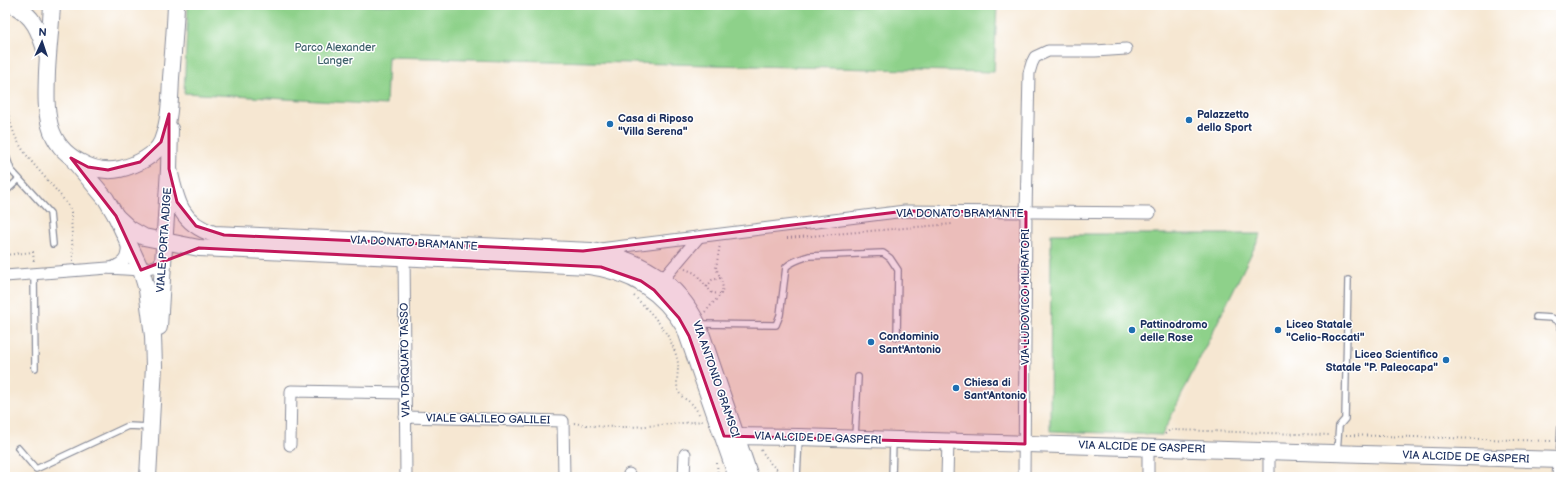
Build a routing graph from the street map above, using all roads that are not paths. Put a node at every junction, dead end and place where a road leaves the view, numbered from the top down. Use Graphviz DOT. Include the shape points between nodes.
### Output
graph roads {
  1 [pos="13,5"];
  2 [pos="52,5"];
  3 [pos="176,5"];
  4 [pos="1126,49"];
  5 [pos="48,59"];
  6 [pos="169,114"];
  7 [pos="5,153"];
  8 [pos="71,158"];
  9 [pos="169,169"];
  10 [pos="19,179"];
  11 [pos="5,192"];
  12 [pos="1026,212"];
  13 [pos="1150,213"];
  14 [pos="116,216"];
  15 [pos="698,238"];
  16 [pos="127,241"];
  17 [pos="165,241"];
  18 [pos="52,244"];
  19 [pos="199,248"];
  20 [pos="404,250"];
  21 [pos="583,251"];
  22 [pos="163,264"];
  23 [pos="589,266"];
  24 [pos="108,268"];
  25 [pos="34,270"];
  26 [pos="141,270"];
  27 [pos="5,276"];
  28 [pos="1348,280"];
  29 [pos="659,285"];
  30 [pos="704,317"];
  31 [pos="1536,317"];
  32 [pos="1561,328"];
  33 [pos="897,337"];
  34 [pos="154,366"];
  35 [pos="34,368"];
  36 [pos="858,377"];
  37 [pos="405,393"];
  38 [pos="405,417"];
  39 [pos="1561,426"];
  40 [pos="151,427"];
  41 [pos="730,436"];
  42 [pos="799,437"];
  43 [pos="855,439"];
  44 [pos="893,440"];
  45 [pos="948,441"];
  46 [pos="1025,444"];
  47 [pos="290,445"];
  48 [pos="18,448"];
  49 [pos="1148,448"];
  50 [pos="1269,451"];
  51 [pos="1337,453"];
  52 [pos="685,454"];
  53 [pos="1560,460"];
  54 [pos="148,477"];
  55 [pos="406,477"];
  56 [pos="564,477"];
  57 [pos="684,477"];
  58 [pos="737,477"];
  59 [pos="750,477"];
  60 [pos="797,477"];
  61 [pos="892,477"];
  62 [pos="947,477"];
  63 [pos="1024,477"];
  64 [pos="1148,477"];
  65 [pos="1269,477"];
  66 [pos="1558,477"];
  1 -- 5 [label="street" via="25,12 37,26"];
  2 -- 5 [label="street, VIALE PORTA ADIGE"];
  3 -- 6 [label="street, VIALE PORTA ADIGE"];
  4 -- 12 [label="street, VIA LUDOVICO MURATORI" via="1048,51 1036,57 1032,63 1029,73"];
  5 -- 8 [label="street, VIALE PORTA ADIGE" via="48,120 62,150"];
  6 -- 8 [label="street, VIALE PORTA ADIGE" via="162,142 140,162 117,170 108,170 88,167"];
  6 -- 9 [label="street, VIALE PORTA ADIGE"];
  7 -- 10 [label="lane" via="11,170"];
  8 -- 14 [label="street, VIALE PORTA ADIGE"];
  9 -- 17 [label="street, VIALE PORTA ADIGE"];
  9 -- 20 [label="street, VIA DONATO BRAMANTE" via="182,212 203,230 224,235"];
  10 -- 11 [label="lane"];
  10 -- 18 [label="lane" via="50,213"];
  12 -- 13 [label="street, VIA DONATO BRAMANTE"];
  12 -- 15 [label="street, VIA DONATO BRAMANTE" via="905,211"];
  12 -- 46 [label="street, VIA LUDOVICO MURATORI"];
  14 -- 16 [label="street, VIALE PORTA ADIGE"];
  14 -- 17 [label="street, VIA DONATO BRAMANTE" via="137,234"];
  15 -- 21 [label="street, VIA DONATO BRAMANTE"];
  15 -- 29 [label="street" via="683,265"];
  16 -- 24 [label="street" via="128,253 125,260 118,266"];
  16 -- 26 [label="street, VIALE PORTA ADIGE"];
  17 -- 19 [label="street, VIA DONATO BRAMANTE"];
  17 -- 22 [label="street, VIALE PORTA ADIGE"];
  19 -- 20 [label="street, VIA DONATO BRAMANTE"];
  19 -- 22 [label="street"];
  20 -- 21 [label="street, VIA DONATO BRAMANTE"];
  20 -- 23 [label="street, VIA DONATO BRAMANTE"];
  20 -- 37 [label="street, VIA TORQUATO TASSO"];
  21 -- 29 [label="street, VIA ANTONIO GRAMSCI" via="630,261 649,270"];
  22 -- 26 [label="street"];
  22 -- 34 [label="street, VIALE PORTA ADIGE"];
  23 -- 29 [label="street, VIA ANTONIO GRAMSCI" via="614,270"];
  24 -- 25 [label="street"];
  24 -- 26 [label="street"];
  25 -- 27 [label="street"];
  25 -- 35 [label="lane"];
  26 -- 34 [label="street, VIALE PORTA ADIGE" via="151,319"];
  28 -- 51 [label="lane" via="1345,419 1339,426"];
  29 -- 30 [label="street, VIA ANTONIO GRAMSCI"];
  29 -- 41 [label="street, VIA ANTONIO GRAMSCI" via="685,328 709,423"];
  30 -- 33 [label="lane" via="776,325 780,315 786,268 790,263 809,256 883,253 898,270"];
  30 -- 41 [label="street, VIA ANTONIO GRAMSCI"];
  31 -- 32 [label="lane" via="1552,318 1559,322"];
  34 -- 40 [label="street, VIALE PORTA ADIGE"];
  36 -- 43 [label="lane"];
  37 -- 38 [label="street, VIA TORQUATO TASSO"];
  37 -- 47 [label="street" via="291,391"];
  38 -- 55 [label="street, VIA TORQUATO TASSO"];
  38 -- 56 [label="street, VIALE GALILEO GALILEI" via="563,421"];
  39 -- 53 [label="lane"];
  40 -- 48 [label="lane" via="128,426 36,469"];
  40 -- 54 [label="street, VIALE PORTA ADIGE"];
  41 -- 42 [label="street, VIA ALCIDE DE GASPERI"];
  41 -- 58 [label="street, VIA ANTONIO GRAMSCI"];
  41 -- 59 [label="street, VIA ANTONIO GRAMSCI"];
  42 -- 43 [label="street, VIA ALCIDE DE GASPERI"];
  42 -- 60 [label="lane"];
  43 -- 44 [label="street, VIA ALCIDE DE GASPERI"];
  44 -- 45 [label="street, VIA ALCIDE DE GASPERI"];
  44 -- 61 [label="lane"];
  45 -- 46 [label="street, VIA ALCIDE DE GASPERI"];
  45 -- 62 [label="street"];
  46 -- 49 [label="street, VIA ALCIDE DE GASPERI"];
  46 -- 63 [label="street, VIA LUDOVICO MURATORI"];
  49 -- 50 [label="street, VIA ALCIDE DE GASPERI"];
  49 -- 64 [label="street"];
  50 -- 51 [label="street, VIA ALCIDE DE GASPERI"];
  50 -- 65 [label="street"];
  51 -- 53 [label="street, VIA ALCIDE DE GASPERI"];
  52 -- 57 [label="street"];
  53 -- 66 [label="street"];
}
